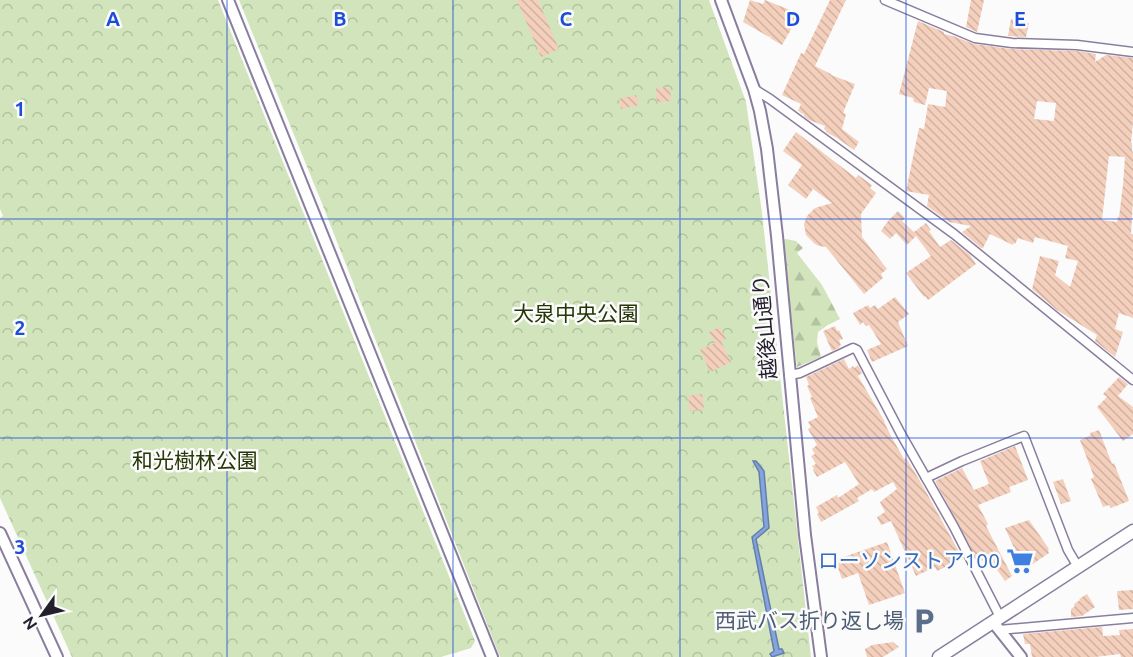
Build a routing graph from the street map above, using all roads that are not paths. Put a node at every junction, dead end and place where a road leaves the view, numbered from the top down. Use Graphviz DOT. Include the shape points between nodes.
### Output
graph roads {
  1 [pos="228,0"];
  2 [pos="721,0"];
  3 [pos="885,0"];
  4 [pos="1133,52"];
  5 [pos="754,89"];
  6 [pos="789,375"];
  7 [pos="1133,380"];
  8 [pos="926,478"];
  9 [pos="1133,531"];
  10 [pos="0,533"];
  11 [pos="1078,567"];
  12 [pos="1133,618"];
  13 [pos="998,623"];
  14 [pos="57,657"];
  15 [pos="490,657"];
  16 [pos="821,657"];
  17 [pos="939,657"];
  18 [pos="1021,657"];
  1 -- 15 [label="street"];
  2 -- 5 [label="street, 越後山通り"];
  3 -- 4 [label="street" via="975,38"];
  5 -- 6 [label="street, 越後山通り" via="767,150"];
  5 -- 7 [label="street" via="954,234"];
  6 -- 8 [label="street" via="800,374 855,348"];
  6 -- 16 [label="street, 越後山通り"];
  8 -- 11 [label="street" via="1024,436"];
  8 -- 13 [label="street" via="954,527"];
  9 -- 11 [label="main road"];
  10 -- 14 [label="street"];
  11 -- 13 [label="main road"];
  12 -- 13 [label="street"];
  13 -- 17 [label="main road"];
  13 -- 18 [label="street"];
}
